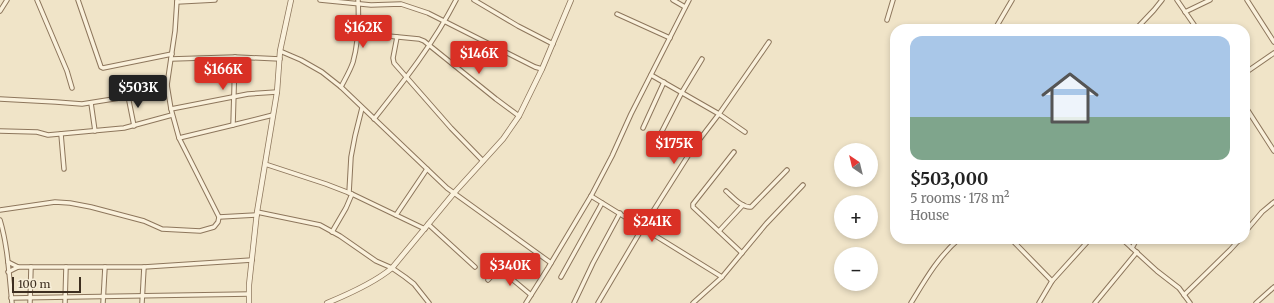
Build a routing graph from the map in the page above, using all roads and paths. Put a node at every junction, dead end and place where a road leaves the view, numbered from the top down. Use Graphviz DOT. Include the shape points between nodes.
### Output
graph roads {
  1 [pos="7,0"];
  2 [pos="37,0"];
  3 [pos="78,0"];
  4 [pos="214,0"];
  5 [pos="291,0"];
  6 [pos="320,0"];
  7 [pos="388,0"];
  8 [pos="456,0"];
  9 [pos="474,0"];
  10 [pos="571,0"];
  11 [pos="673,0"];
  12 [pos="689,0"];
  13 [pos="893,0"];
  14 [pos="1012,0"];
  15 [pos="1162,0"];
  16 [pos="1177,0"];
  17 [pos="1210,0"];
  18 [pos="1247,0"];
  19 [pos="177,1"];
  20 [pos="358,2"];
  21 [pos="388,5"];
  22 [pos="685,7"];
  23 [pos="0,11"];
  24 [pos="1186,12"];
  25 [pos="617,14"];
  26 [pos="887,20"];
  27 [pos="445,22"];
  28 [pos="998,24"];
  29 [pos="1141,24"];
  30 [pos="1194,24"];
  31 [pos="357,33"];
  32 [pos="397,37"];
  33 [pos="670,38"];
  34 [pos="769,42"];
  35 [pos="1274,42"];
  36 [pos="430,44"];
  37 [pos="553,44"];
  38 [pos="280,51"];
  39 [pos="1274,53"];
  40 [pos="172,54"];
  41 [pos="234,57"];
  42 [pos="171,59"];
  43 [pos="280,59"];
  44 [pos="702,59"];
  45 [pos="542,69"];
  46 [pos="1250,70"];
  47 [pos="651,75"];
  48 [pos="407,78"];
  49 [pos="664,82"];
  50 [pos="167,85"];
  51 [pos="72,88"];
  52 [pos="340,88"];
  53 [pos="277,92"];
  54 [pos="682,92"];
  55 [pos="128,96"];
  56 [pos="233,97"];
  57 [pos="0,99"];
  58 [pos="91,103"];
  59 [pos="362,108"];
  60 [pos="171,109"];
  61 [pos="172,114"];
  62 [pos="720,114"];
  63 [pos="1250,114"];
  64 [pos="274,115"];
  65 [pos="519,116"];
  66 [pos="374,119"];
  67 [pos="234,125"];
  68 [pos="134,126"];
  69 [pos="643,128"];
  70 [pos="95,131"];
  71 [pos="0,132"];
  72 [pos="745,132"];
  73 [pos="61,134"];
  74 [pos="659,137"];
  75 [pos="179,138"];
  76 [pos="1274,151"];
  77 [pos="734,152"];
  78 [pos="483,161"];
  79 [pos="265,164"];
  80 [pos="64,169"];
  81 [pos="427,169"];
  82 [pos="787,170"];
  83 [pos="803,185"];
  84 [pos="726,191"];
  85 [pos="351,193"];
  86 [pos="454,193"];
  87 [pos="591,196"];
  88 [pos="602,202"];
  89 [pos="1274,202"];
  90 [pos="743,205"];
  91 [pos="0,210"];
  92 [pos="257,213"];
  93 [pos="620,213"];
  94 [pos="396,215"];
  95 [pos="219,217"];
  96 [pos="0,220"];
  97 [pos="428,224"];
  98 [pos="1250,226"];
  99 [pos="643,228"];
  100 [pos="425,229"];
  101 [pos="719,231"];
  102 [pos="332,232"];
  103 [pos="953,244"];
  104 [pos="1016,244"];
  105 [pos="1085,244"];
  106 [pos="1128,244"];
  107 [pos="1134,244"];
  108 [pos="1235,244"];
  109 [pos="1132,248"];
  110 [pos="1137,252"];
  111 [pos="742,253"];
  112 [pos="252,260"];
  113 [pos="8,262"];
  114 [pos="551,263"];
  115 [pos="18,267"];
  116 [pos="31,267"];
  117 [pos="66,267"];
  118 [pos="104,267"];
  119 [pos="144,267"];
  120 [pos="475,267"];
  121 [pos="392,268"];
  122 [pos="8,272"];
  123 [pos="561,277"];
  124 [pos="722,277"];
  125 [pos="488,280"];
  126 [pos="1052,281"];
  127 [pos="1274,287"];
  128 [pos="249,294"];
  129 [pos="142,295"];
  130 [pos="531,295"];
  131 [pos="1184,295"];
  132 [pos="103,296"];
  133 [pos="30,297"];
  134 [pos="65,297"];
  135 [pos="11,298"];
  136 [pos="12,303"];
  137 [pos="30,303"];
  138 [pos="65,303"];
  139 [pos="103,303"];
  140 [pos="142,303"];
  141 [pos="249,303"];
  142 [pos="327,303"];
  143 [pos="429,303"];
  144 [pos="526,303"];
  145 [pos="574,303"];
  146 [pos="598,303"];
  147 [pos="692,303"];
  148 [pos="911,303"];
  149 [pos="1039,303"];
  150 [pos="1095,303"];
  151 [pos="1190,303"];
  152 [pos="1256,303"];
  1 -- 23 [label="street"];
  2 -- 51 [label="street"];
  3 -- 40 [label="street" via="101,68"];
  4 -- 19 [label="street"];
  5 -- 38 [label="street"];
  6 -- 20 [label="street"];
  7 -- 21 [label="street"];
  8 -- 27 [label="street"];
  9 -- 37 [label="street"];
  10 -- 37 [label="street"];
  11 -- 22 [label="street"];
  12 -- 22 [label="street"];
  13 -- 26 [label="street"];
  14 -- 28 [label="street"];
  15 -- 29 [label="street"];
  16 -- 24 [label="street"];
  17 -- 24 [label="street"];
  18 -- 35 [label="street"];
  19 -- 40 [label="street"];
  20 -- 21 [label="street"];
  20 -- 31 [label="street"];
  21 -- 27 [label="street" via="400,4 428,13"];
  22 -- 33 [label="street"];
  24 -- 30 [label="street"];
  25 -- 33 [label="street"];
  27 -- 36 [label="street"];
  27 -- 45 [label="street"];
  31 -- 32 [label="street"];
  31 -- 52 [label="street" via="350,71"];
  32 -- 36 [label="street" via="419,39"];
  32 -- 48 [label="street" via="394,63"];
  33 -- 47 [label="street"];
  34 -- 62 [label="street"];
  36 -- 48 [label="street"];
  36 -- 65 [label="street"];
  37 -- 45 [label="street"];
  38 -- 43 [label="street"];
  38 -- 52 [label="street" via="322,72"];
  39 -- 46 [label="street"];
  40 -- 42 [label="street"];
  41 -- 42 [label="street"];
  41 -- 43 [label="street"];
  41 -- 56 [label="street"];
  42 -- 50 [label="street"];
  43 -- 53 [label="street"];
  44 -- 54 [label="street"];
  45 -- 65 [label="street"];
  47 -- 49 [label="street"];
  47 -- 87 [label="street"];
  48 -- 66 [label="street"];
  48 -- 78 [label="street"];
  49 -- 54 [label="street"];
  49 -- 69 [label="street"];
  50 -- 55 [label="street"];
  50 -- 60 [label="street"];
  52 -- 59 [label="street"];
  53 -- 56 [label="street"];
  53 -- 64 [label="street"];
  54 -- 62 [label="street"];
  54 -- 74 [label="street"];
  55 -- 58 [label="street"];
  55 -- 68 [label="street"];
  56 -- 60 [label="street"];
  56 -- 67 [label="street"];
  57 -- 58 [label="street"];
  58 -- 70 [label="street"];
  59 -- 66 [label="street"];
  59 -- 85 [label="street" via="351,157"];
  60 -- 61 [label="street"];
  61 -- 68 [label="street"];
  61 -- 75 [label="street"];
  62 -- 72 [label="street"];
  62 -- 99 [label="street" via="694,148"];
  63 -- 76 [label="street"];
  64 -- 67 [label="street"];
  64 -- 79 [label="street"];
  65 -- 78 [label="street"];
  66 -- 81 [label="street"];
  67 -- 75 [label="street"];
  68 -- 70 [label="street"];
  70 -- 73 [label="street"];
  71 -- 73 [label="street"];
  73 -- 80 [label="street"];
  75 -- 95 [label="street"];
  77 -- 101 [label="street" via="693,204 695,209"];
  78 -- 86 [label="street"];
  79 -- 85 [label="street"];
  79 -- 92 [label="street"];
  81 -- 86 [label="street"];
  81 -- 94 [label="street"];
  82 -- 90 [label="street" via="755,204 748,208"];
  83 -- 111 [label="street"];
  84 -- 90 [label="street"];
  85 -- 94 [label="street"];
  85 -- 102 [label="street" via="346,208"];
  86 -- 97 [label="street"];
  86 -- 114 [label="street"];
  87 -- 88 [label="street"];
  87 -- 114 [label="street"];
  88 -- 93 [label="street"];
  88 -- 123 [label="street"];
  89 -- 98 [label="street"];
  90 -- 101 [label="street"];
  91 -- 95 [label="street" via="55,202 70,203 162,229 200,231 214,227"];
  92 -- 95 [label="street"];
  92 -- 102 [label="street" via="320,225"];
  92 -- 112 [label="street"];
  93 -- 99 [label="street"];
  93 -- 145 [label="street"];
  94 -- 100 [label="street"];
  96 -- 113 [label="street"];
  97 -- 100 [label="street"];
  97 -- 120 [label="street"];
  99 -- 124 [label="street"];
  99 -- 146 [label="street"];
  100 -- 121 [label="street"];
  101 -- 111 [label="street"];
  102 -- 121 [label="street" via="376,261"];
  103 -- 148 [label="street" via="929,272"];
  104 -- 126 [label="street"];
  105 -- 126 [label="street"];
  106 -- 109 [label="street"];
  107 -- 109 [label="street"];
  108 -- 131 [label="street"];
  109 -- 110 [label="street"];
  110 -- 131 [label="street"];
  110 -- 150 [label="street"];
  111 -- 124 [label="street"];
  112 -- 119 [label="street"];
  112 -- 128 [label="street"];
  113 -- 115 [label="street"];
  113 -- 122 [label="street"];
  114 -- 130 [label="street"];
  115 -- 116 [label="street"];
  115 -- 122 [label="street"];
  116 -- 117 [label="street"];
  116 -- 133 [label="street"];
  117 -- 118 [label="street"];
  117 -- 134 [label="street"];
  118 -- 119 [label="street"];
  118 -- 132 [label="street"];
  119 -- 129 [label="street"];
  121 -- 142 [label="street" via="383,276"];
  121 -- 143 [label="street" via="414,284"];
  122 -- 135 [label="street"];
  124 -- 147 [label="street"];
  125 -- 130 [label="street" via="500,269"];
  126 -- 149 [label="street"];
  127 -- 152 [label="street"];
  128 -- 129 [label="street"];
  128 -- 141 [label="street"];
  129 -- 132 [label="street"];
  129 -- 140 [label="street"];
  130 -- 144 [label="street"];
  131 -- 151 [label="street"];
  132 -- 134 [label="street"];
  132 -- 139 [label="street"];
  133 -- 134 [label="street"];
  133 -- 135 [label="street"];
  133 -- 137 [label="street"];
  134 -- 138 [label="street"];
  135 -- 136 [label="street"];
}
